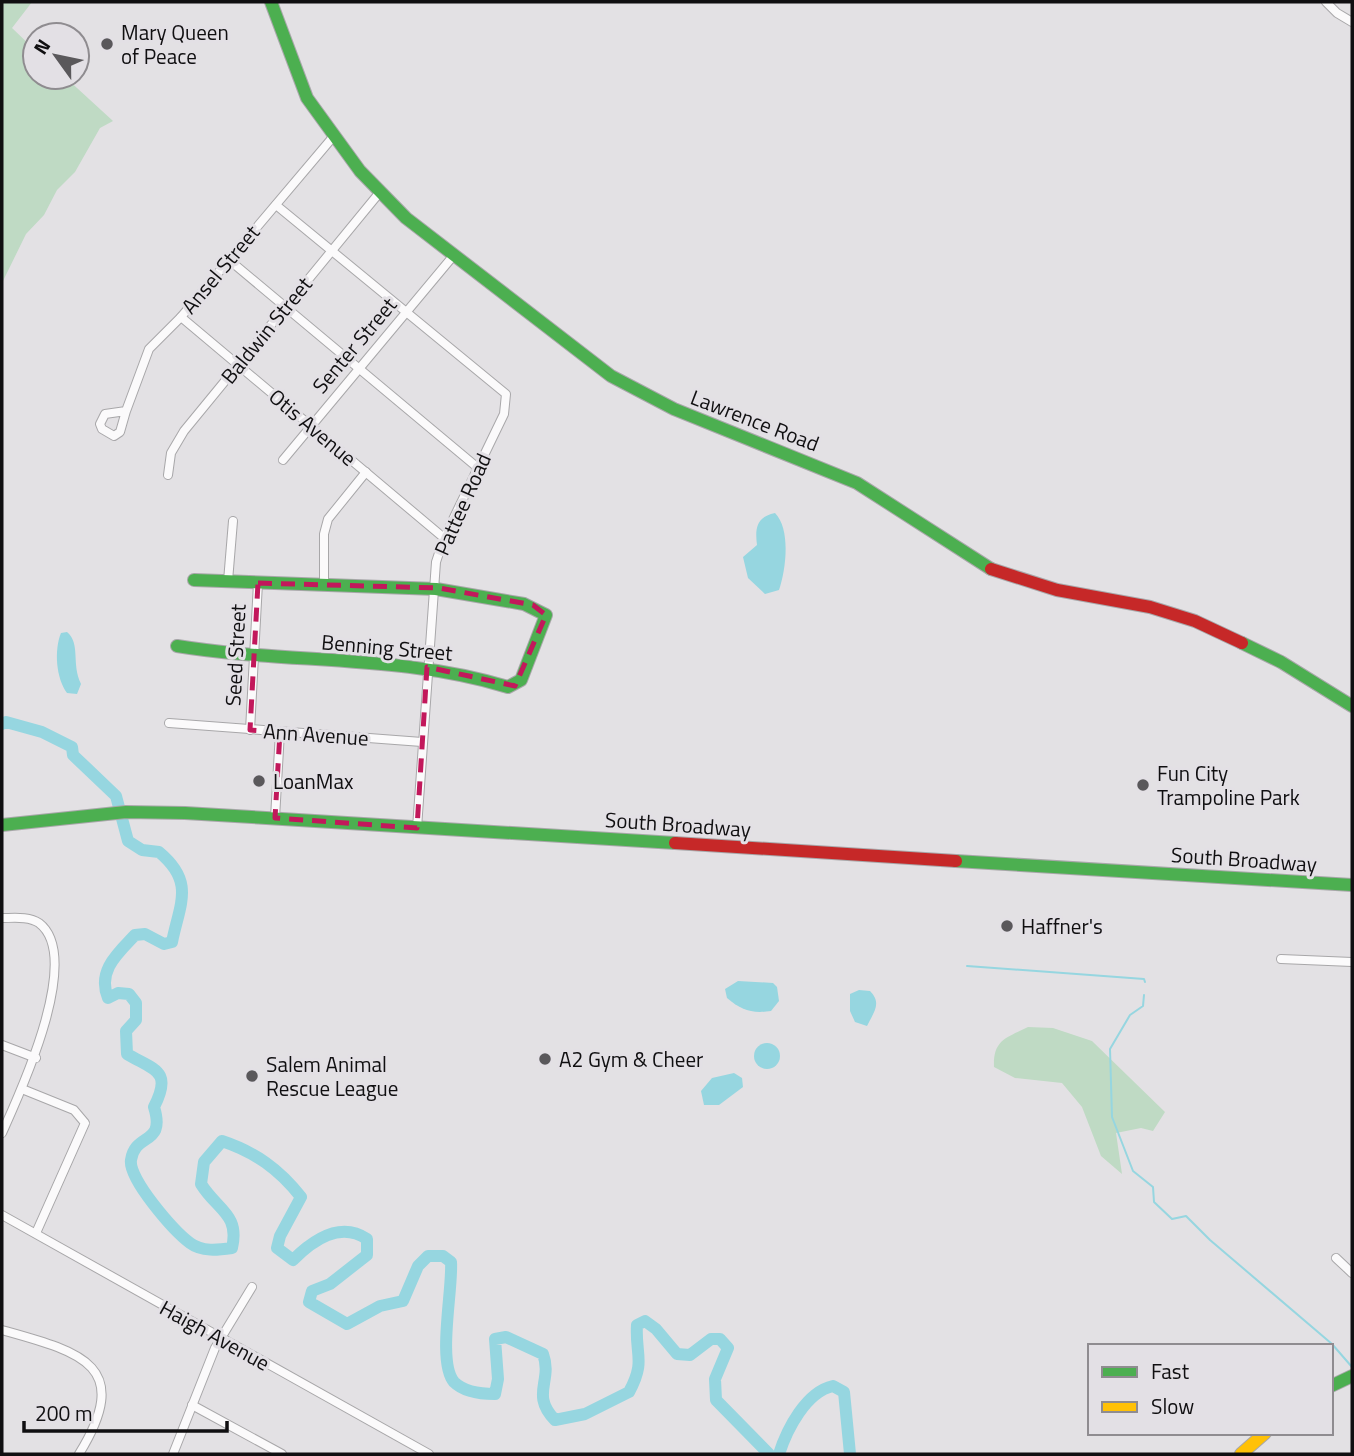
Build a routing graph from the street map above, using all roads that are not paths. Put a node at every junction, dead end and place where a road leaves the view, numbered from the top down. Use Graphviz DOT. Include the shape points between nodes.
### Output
graph roads {
  1 [pos="271,2"];
  2 [pos="1326,2"];
  3 [pos="1352,22"];
  4 [pos="334,137"];
  5 [pos="380,192"];
  6 [pos="276,205"];
  7 [pos="332,251"];
  8 [pos="454,255"];
  9 [pos="228,259"];
  10 [pos="284,307"];
  11 [pos="406,312"];
  12 [pos="181,317"];
  13 [pos="238,363"];
  14 [pos="359,369"];
  15 [pos="126,411"];
  16 [pos="312,426"];
  17 [pos="283,460"];
  18 [pos="478,468"];
  19 [pos="366,472"];
  20 [pos="169,475"];
  21 [pos="233,521"];
  22 [pos="444,538"];
  23 [pos="194,580"];
  24 [pos="228,582"];
  25 [pos="258,583"];
  26 [pos="324,584"];
  27 [pos="433,588"];
  28 [pos="177,646"];
  29 [pos="254,656"];
  30 [pos="426,668"];
  31 [pos="1352,706"];
  32 [pos="169,723"];
  33 [pos="250,730"];
  34 [pos="280,732"];
  35 [pos="422,742"];
  36 [pos="275,818"];
  37 [pos="2,825"];
  38 [pos="417,828"];
  39 [pos="1352,885"];
  40 [pos="2,918"];
  41 [pos="1281,959"];
  42 [pos="1352,962"];
  43 [pos="2,1045"];
  44 [pos="36,1058"];
  45 [pos="22,1089"];
  46 [pos="2,1133"];
  47 [pos="2,1215"];
  48 [pos="36,1233"];
  49 [pos="1336,1258"];
  50 [pos="1352,1273"];
  51 [pos="252,1287"];
  52 [pos="2,1330"];
  53 [pos="220,1338"];
  54 [pos="1352,1376"];
  55 [pos="1333,1385"];
  56 [pos="192,1405"];
  57 [pos="1263,1435"];
  58 [pos="425,1453"];
  59 [pos="79,1454"];
  60 [pos="173,1454"];
  61 [pos="282,1454"];
  62 [pos="1241,1454"];
  1 -- 4 [label="street, Lawrence Road" via="300,84"];
  2 -- 3 [label="street"];
  4 -- 5 [label="street, Lawrence Road"];
  4 -- 6 [label="street, Ansel Street"];
  5 -- 7 [label="street, Baldwin Street"];
  5 -- 8 [label="street, Lawrence Road"];
  6 -- 7 [label="street"];
  6 -- 9 [label="street, Ansel Street"];
  7 -- 10 [label="street, Baldwin Street"];
  7 -- 11 [label="street"];
  8 -- 11 [label="street, Senter Street"];
  8 -- 31 [label="street, Lawrence Road" via="611,376 674,409 857,483 996,572 1195,621 1281,662"];
  9 -- 10 [label="street"];
  9 -- 12 [label="street, Ansel Street"];
  10 -- 13 [label="street, Baldwin Street"];
  10 -- 14 [label="street"];
  11 -- 14 [label="street, Senter Street"];
  11 -- 18 [label="street, Pattee Road" via="506,394 504,414"];
  12 -- 13 [label="street, Otis Avenue"];
  12 -- 15 [label="street, Ansel Street" via="147,352"];
  13 -- 16 [label="street, Otis Avenue"];
  13 -- 20 [label="street, Baldwin Street" via="176,441"];
  14 -- 16 [label="street, Senter Street"];
  14 -- 18 [label="street"];
  16 -- 17 [label="street, Senter Street"];
  16 -- 19 [label="street, Otis Avenue"];
  18 -- 22 [label="street, Pattee Road"];
  19 -- 22 [label="street, Otis Avenue"];
  19 -- 26 [label="street" via="328,519"];
  21 -- 24 [label="street"];
  22 -- 27 [label="street, Pattee Road"];
  23 -- 24 [label="street"];
  24 -- 25 [label="street"];
  25 -- 26 [label="street"];
  25 -- 29 [label="street, Seed Street"];
  26 -- 27 [label="street"];
  27 -- 30 [label="street, Pattee Road"];
  27 -- 30 [label="street, Benning Street" via="533,606 546,615 515,686"];
  28 -- 29 [label="street, Benning Street"];
  29 -- 30 [label="street, Benning Street"];
  29 -- 33 [label="street, Seed Street"];
  30 -- 35 [label="street, Pattee Road"];
  32 -- 33 [label="street, Ann Avenue"];
  33 -- 34 [label="street, Ann Avenue"];
  34 -- 35 [label="street, Ann Avenue"];
  34 -- 36 [label="street"];
  35 -- 38 [label="street, Pattee Road"];
  36 -- 37 [label="street, South Broadway" via="126,812"];
  36 -- 38 [label="street, South Broadway"];
  38 -- 39 [label="street, South Broadway"];
  40 -- 44 [label="street" via="33,920 45,930 52,955 46,1023"];
  41 -- 42 [label="street"];
  43 -- 44 [label="street"];
  44 -- 45 [label="street"];
  45 -- 46 [label="street"];
  45 -- 48 [label="street" via="83,1118 81,1137"];
  47 -- 48 [label="street, Haigh Avenue"];
  48 -- 53 [label="street, Haigh Avenue"];
  49 -- 50 [label="street"];
  51 -- 53 [label="street"];
  52 -- 59 [label="street" via="71,1354 96,1373 103,1388 103,1405"];
  53 -- 56 [label="street"];
  53 -- 58 [label="street, Haigh Avenue"];
  54 -- 55 [label="street"];
  56 -- 60 [label="street"];
  56 -- 61 [label="street"];
  57 -- 62 [label="street"];
}
